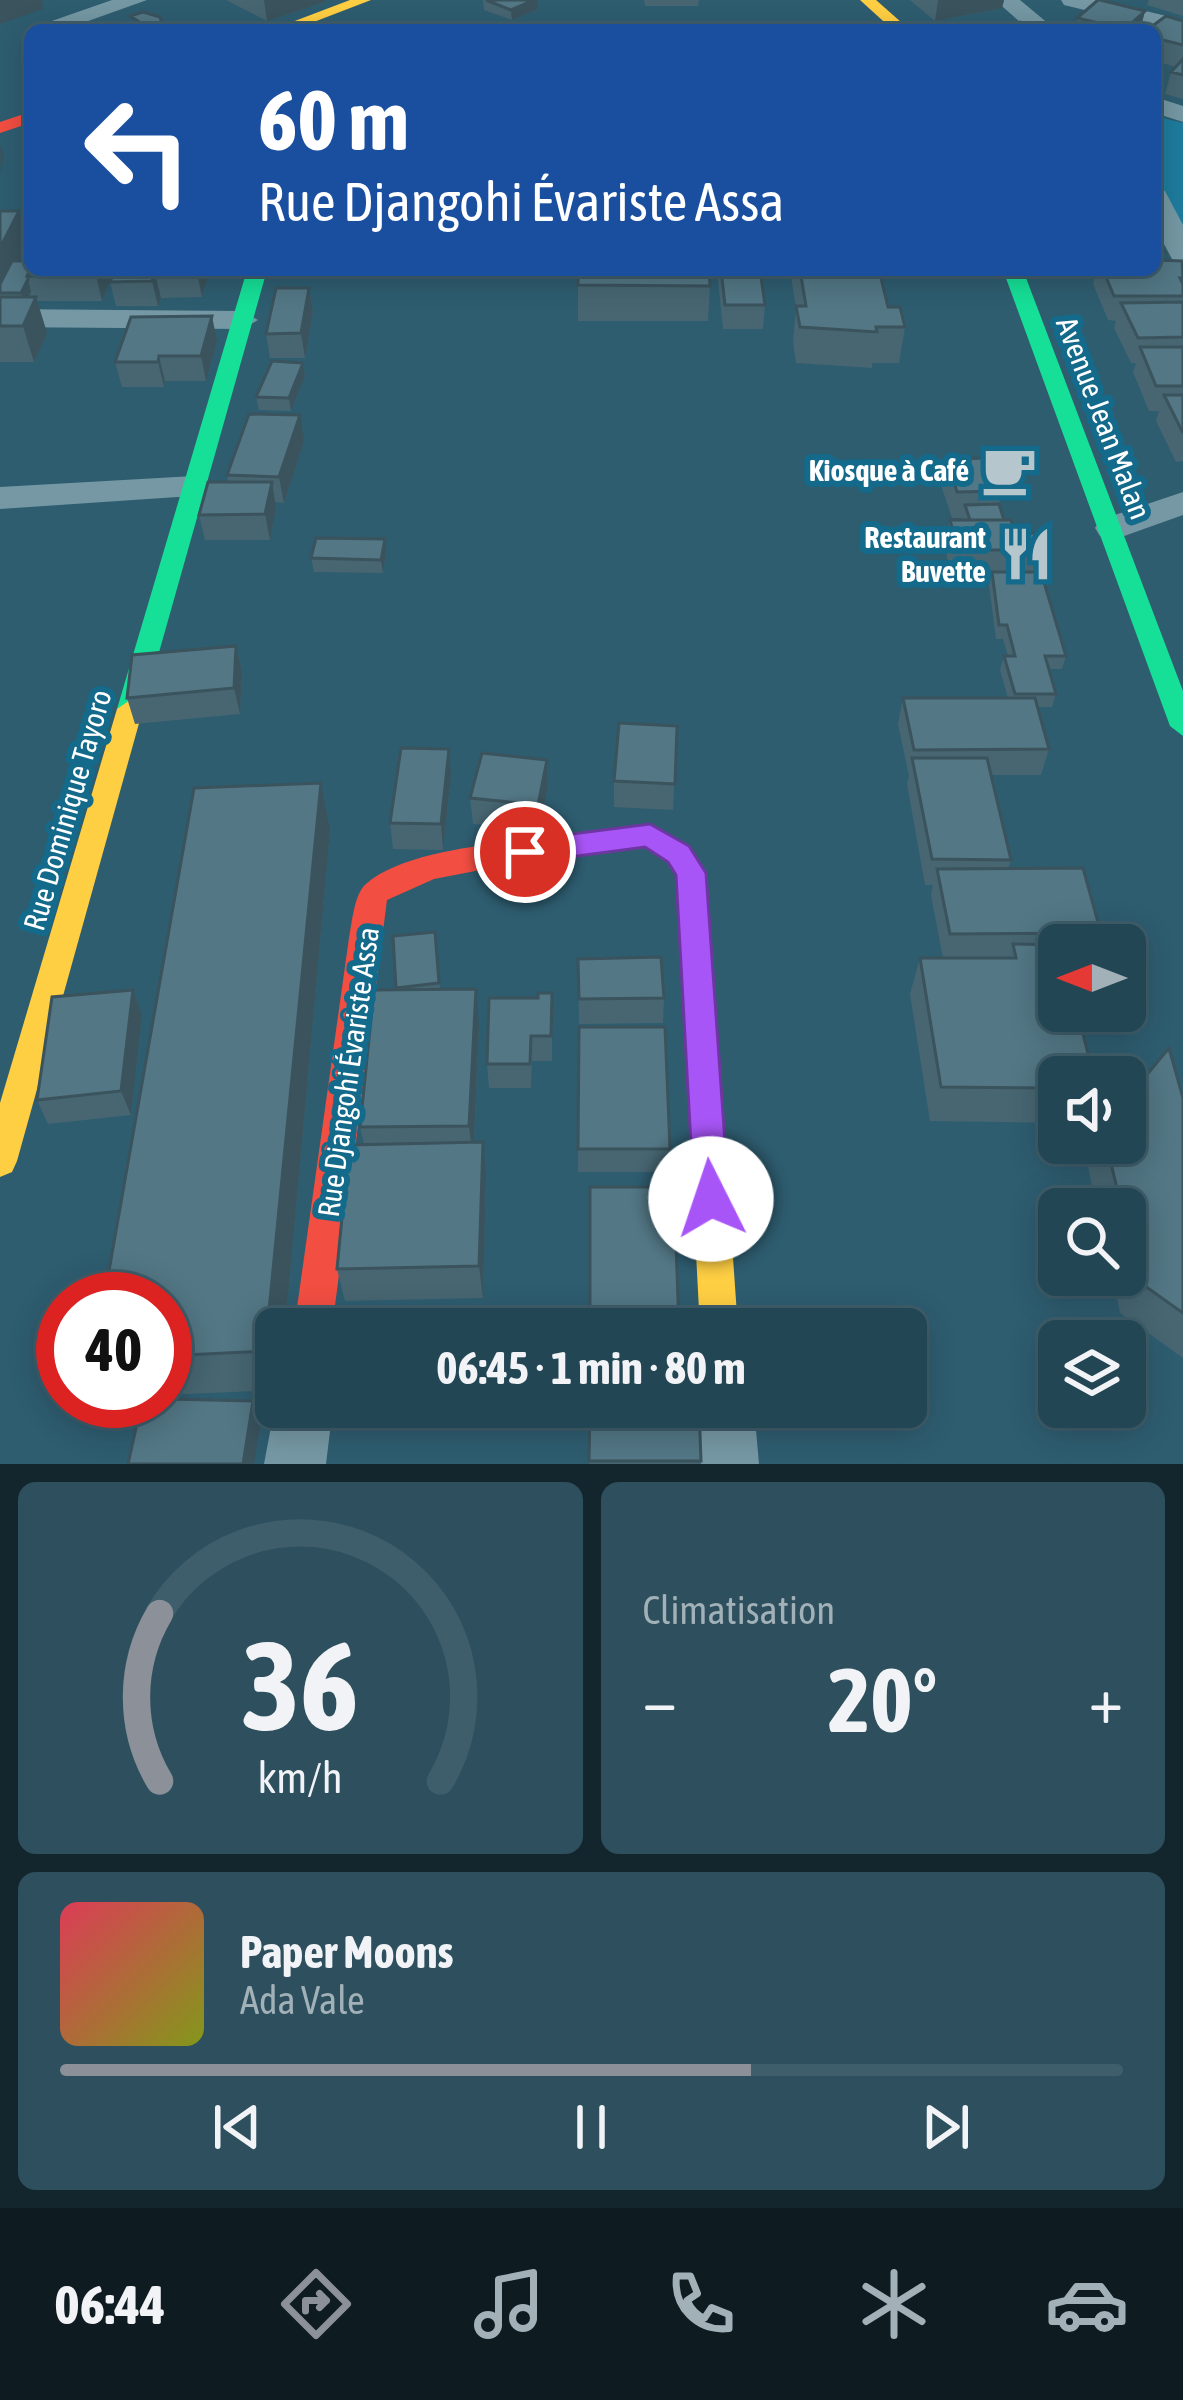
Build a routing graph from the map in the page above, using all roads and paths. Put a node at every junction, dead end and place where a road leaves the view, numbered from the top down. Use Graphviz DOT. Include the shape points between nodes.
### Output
graph roads {
  1 [pos="136,0"];
  2 [pos="364,0"];
  3 [pos="867,0"];
  4 [pos="1072,0"];
  5 [pos="57,24"];
  6 [pos="296,24"];
  7 [pos="895,24"];
  8 [pos="1183,27"];
  9 [pos="1161,209"];
  10 [pos="1183,255"];
  11 [pos="255,276"];
  12 [pos="1015,276"];
  13 [pos="0,318"];
  14 [pos="242,320"];
  15 [pos="194,487"];
  16 [pos="0,498"];
  17 [pos="1183,503"];
  18 [pos="1113,528"];
  19 [pos="1183,726"];
  20 [pos="0,1161"];
  21 [pos="316,1308"];
  22 [pos="718,1308"];
  23 [pos="300,1428"];
  24 [pos="725,1428"];
  25 [pos="296,1464"];
  26 [pos="728,1464"];
  1 -- 5 [label="street"];
  2 -- 6 [label="street"];
  3 -- 7 [label="street"];
  4 -- 8 [label="street"];
  9 -- 10 [label="street"];
  11 -- 14 [label="street, Rue Dominique Tayoro"];
  12 -- 18 [label="street, Avenue Jean Malan"];
  13 -- 14 [label="street"];
  14 -- 15 [label="street, Rue Dominique Tayoro"];
  15 -- 16 [label="street"];
  15 -- 20 [label="street, Rue Dominique Tayoro"];
  17 -- 18 [label="street"];
  18 -- 19 [label="street, Avenue Jean Malan"];
  21 -- 22 [label="street, Rue Djangohi Évariste Assa" via="374,893 442,862 650,836 691,873"];
  23 -- 25 [label="street"];
  24 -- 26 [label="street"];
}
